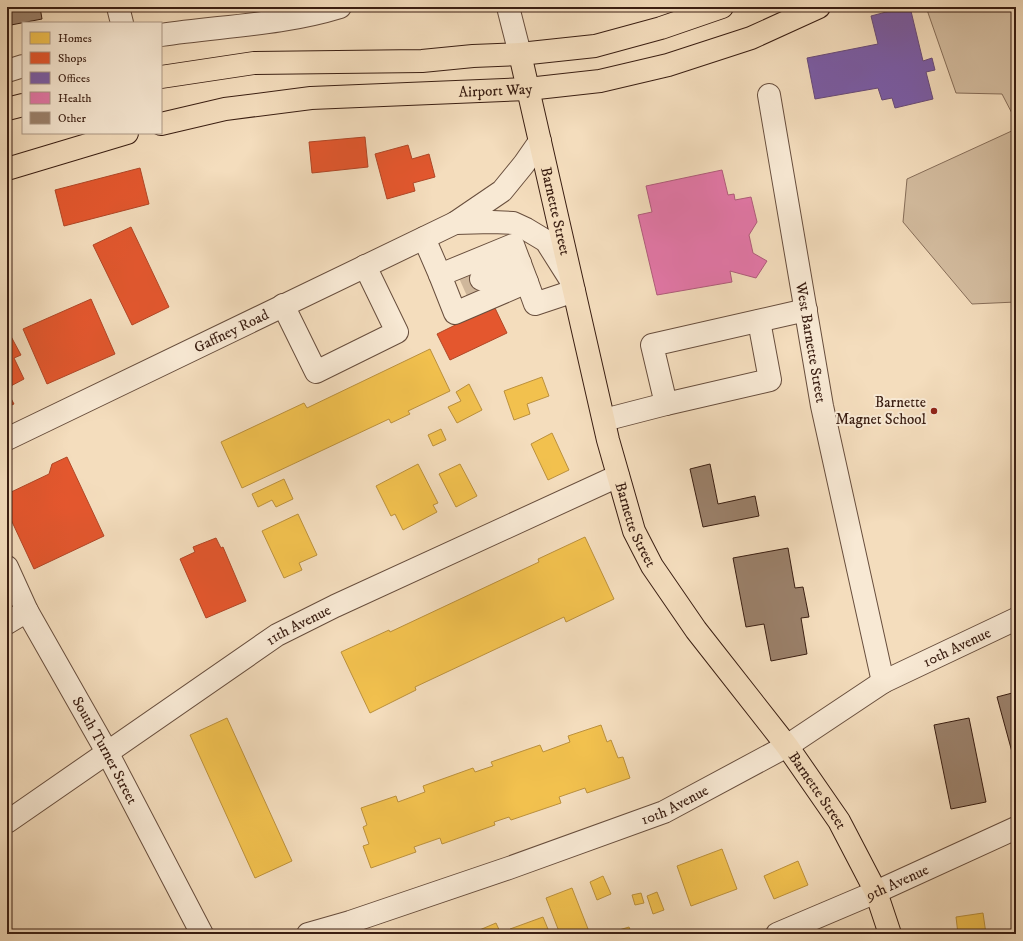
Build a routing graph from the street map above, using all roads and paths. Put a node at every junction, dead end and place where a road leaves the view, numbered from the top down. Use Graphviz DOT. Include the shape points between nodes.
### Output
graph roads {
  1 [pos="118,7"];
  2 [pos="340,7"];
  3 [pos="508,7"];
  4 [pos="722,7"];
  5 [pos="818,7"];
  6 [pos="122,22"];
  7 [pos="162,35"];
  8 [pos="520,54"];
  9 [pos="22,66"];
  10 [pos="7,71"];
  11 [pos="162,78"];
  12 [pos="528,89"];
  13 [pos="769,95"];
  14 [pos="22,105"];
  15 [pos="7,109"];
  16 [pos="162,124"];
  17 [pos="124,134"];
  18 [pos="540,141"];
  19 [pos="7,169"];
  20 [pos="455,223"];
  21 [pos="424,238"];
  22 [pos="365,266"];
  23 [pos="524,273"];
  24 [pos="458,284"];
  25 [pos="573,287"];
  26 [pos="283,306"];
  27 [pos="806,310"];
  28 [pos="759,321"];
  29 [pos="666,404"];
  30 [pos="604,420"];
  31 [pos="7,439"];
  32 [pos="618,476"];
  33 [pos="7,567"];
  34 [pos="27,611"];
  35 [pos="1016,619"];
  36 [pos="7,623"];
  37 [pos="883,682"];
  38 [pos="787,746"];
  39 [pos="107,752"];
  40 [pos="7,822"];
  41 [pos="1016,828"];
  42 [pos="876,892"];
  43 [pos="202,934"];
  44 [pos="308,934"];
  45 [pos="777,934"];
  46 [pos="890,934"];
  1 -- 6 [label="street"];
  2 -- 7 [label="street" via="272,23"];
  3 -- 8 [label="street"];
  4 -- 8 [label="main road" via="661,28 595,46"];
  5 -- 12 [label="main road, Airport Way" via="751,38 668,65 600,81"];
  8 -- 11 [label="main road" via="422,62 254,63"];
  8 -- 12 [label="main road, Barnette Street"];
  9 -- 10 [label="street"];
  12 -- 16 [label="main road, Airport Way" via="311,98 225,109"];
  12 -- 18 [label="main road, Barnette Street"];
  13 -- 27 [label="street, West Barnette Street"];
  14 -- 15 [label="main road"];
  17 -- 19 [label="main road"];
  18 -- 20 [label="street, Gaffney Road" via="502,191"];
  18 -- 25 [label="main road, Barnette Street"];
  20 -- 21 [label="street, Gaffney Road"];
  20 -- 25 [label="street, Gaffney Road" via="513,223 526,229 546,240"];
  21 -- 22 [label="street, Gaffney Road"];
  21 -- 24 [label="street"];
  22 -- 26 [label="street, Gaffney Road"];
  22 -- 26 [label="street" via="397,332 316,372"];
  23 -- 24 [label="street"];
  23 -- 24 [label="street" via="513,245"];
  23 -- 24 [label="street" via="455,313"];
  23 -- 25 [label="street" via="535,304"];
  25 -- 30 [label="main road, Barnette Street"];
  26 -- 31 [label="street, Gaffney Road"];
  27 -- 28 [label="street"];
  27 -- 37 [label="street, West Barnette Street" via="822,406"];
  28 -- 29 [label="street" via="770,380"];
  28 -- 29 [label="street" via="652,345"];
  29 -- 30 [label="street"];
  30 -- 32 [label="main road, Barnette Street"];
  32 -- 38 [label="main road, Barnette Street" via="634,531 652,566 696,630"];
  32 -- 39 [label="street, 11th Avenue" via="277,635"];
  33 -- 34 [label="street, South Turner Street"];
  34 -- 36 [label="street"];
  34 -- 39 [label="street, South Turner Street"];
  35 -- 37 [label="street, 10th Avenue"];
  37 -- 38 [label="street, 10th Avenue"];
  38 -- 42 [label="main road, Barnette Street" via="839,821"];
  38 -- 44 [label="street, 10th Avenue" via="664,812 494,873"];
  39 -- 40 [label="street, 11th Avenue"];
  39 -- 43 [label="street, South Turner Street"];
  41 -- 42 [label="street, 9th Avenue"];
  42 -- 45 [label="street, 9th Avenue"];
  42 -- 46 [label="main road, Barnette Street"];
}
